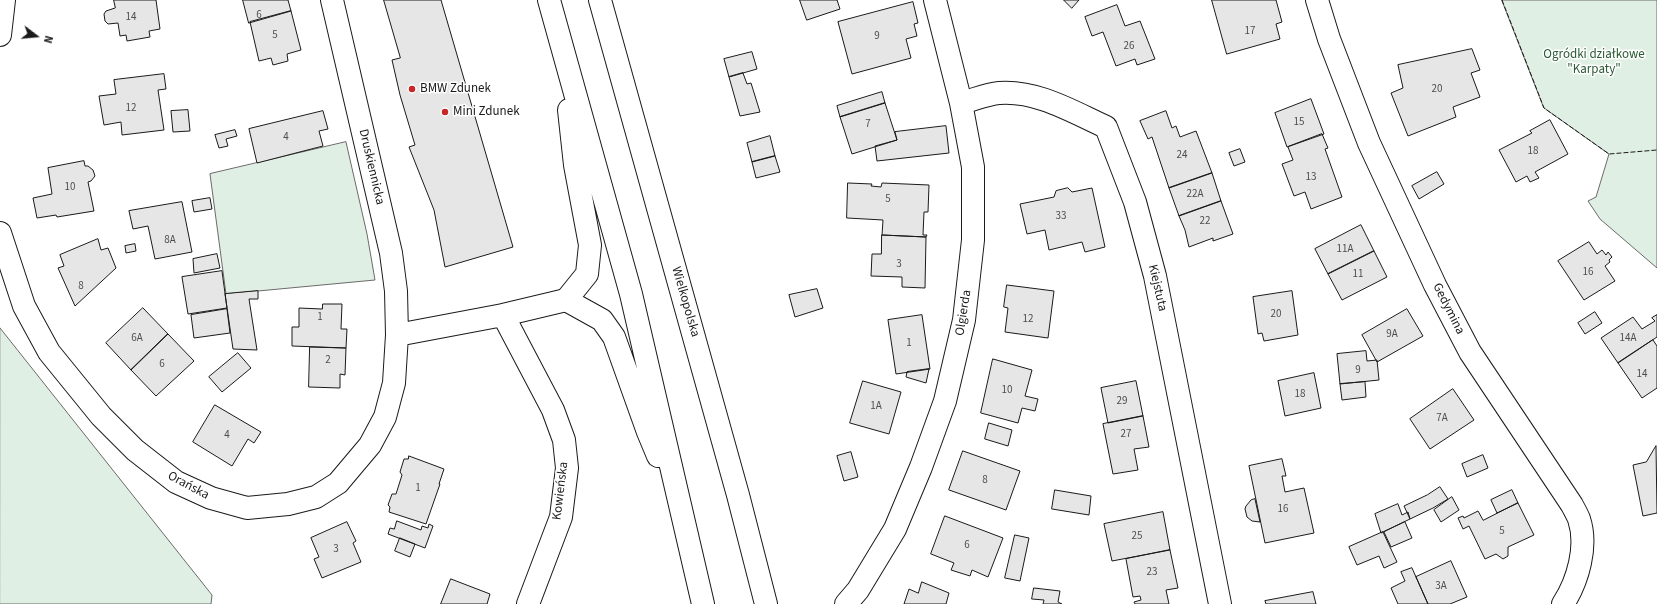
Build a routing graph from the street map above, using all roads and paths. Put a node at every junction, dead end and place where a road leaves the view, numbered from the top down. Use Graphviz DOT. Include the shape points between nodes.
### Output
graph roads {
  1 [pos="4,0"];
  2 [pos="332,0"];
  3 [pos="549,0"];
  4 [pos="600,0"];
  5 [pos="935,0"];
  6 [pos="1318,0"];
  7 [pos="0,35"];
  8 [pos="561,42"];
  9 [pos="961,103"];
  10 [pos="0,233"];
  11 [pos="566,300"];
  12 [pos="503,315"];
  13 [pos="397,335"];
  14 [pos="682,511"];
  15 [pos="528,604"];
  16 [pos="703,604"];
  17 [pos="766,604"];
  18 [pos="846,604"];
  19 [pos="1220,604"];
  20 [pos="1563,604"];
  1 -- 7 [label="street"];
  2 -- 13 [label="street, Druskiennicka" via="391,253 396,291"];
  3 -- 8 [label="street"];
  4 -- 17 [label="street, Wielkopolska" via="730,464"];
  5 -- 9 [label="street, Olgierda"];
  6 -- 20 [label="street, Gedymina" via="1329,38 1369,143 1435,285 1470,352 1579,519 1582,535 1581,553 1577,574"];
  8 -- 11 [label="street" via="575,165 590,245 587,274"];
  8 -- 14 [label="street" via="631,294"];
  9 -- 18 [label="street, Olgierda" via="973,167 973,240 964,320 945,401 921,467 895,529 858,590"];
  9 -- 19 [label="street, Kiejstuta" via="999,93 1019,94 1041,98 1106,127 1135,202 1155,276"];
  10 -- 13 [label="street, Orańska" via="24,306 46,346 101,416 134,450 176,482 211,498 247,508 288,504 316,497 338,483 370,445 385,417 394,384"];
  11 -- 12 [label="street"];
  11 -- 14 [label="street" via="602,320 614,338 648,432"];
  12 -- 13 [label="street"];
  12 -- 15 [label="street, Kowieńska" via="553,410 564,440 567,468 561,517"];
  14 -- 16 [label="street"];
}
